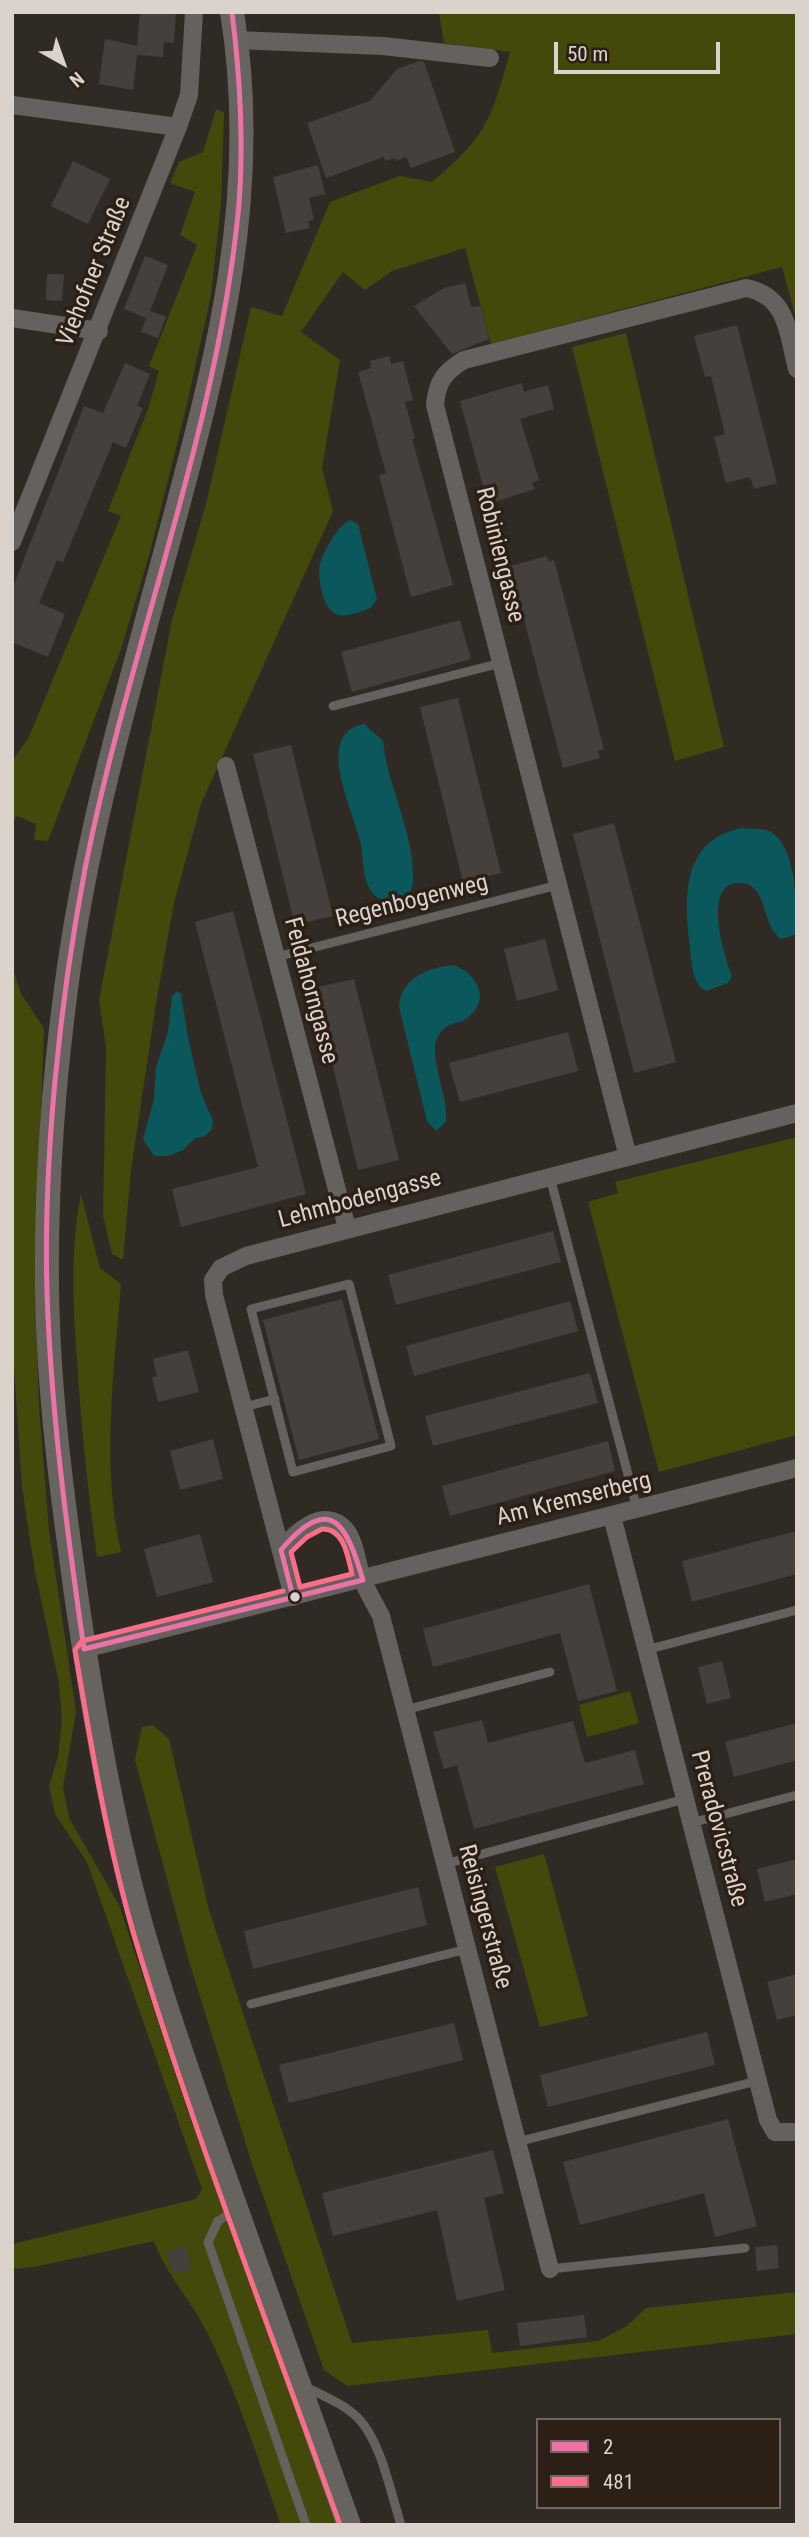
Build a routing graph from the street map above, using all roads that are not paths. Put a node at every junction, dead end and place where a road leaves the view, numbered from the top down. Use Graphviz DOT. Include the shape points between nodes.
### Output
graph roads {
  1 [pos="194,12"];
  2 [pos="232,12"];
  3 [pos="236,40"];
  4 [pos="490,58"];
  5 [pos="12,105"];
  6 [pos="178,127"];
  7 [pos="12,318"];
  8 [pos="99,331"];
  9 [pos="797,369"];
  10 [pos="12,542"];
  11 [pos="501,663"];
  12 [pos="333,706"];
  13 [pos="226,766"];
  14 [pos="558,885"];
  15 [pos="276,957"];
  16 [pos="797,1113"];
  17 [pos="628,1157"];
  18 [pos="550,1177"];
  19 [pos="347,1228"];
  20 [pos="275,1399"];
  21 [pos="244,1407"];
  22 [pos="797,1468"];
  23 [pos="637,1509"];
  24 [pos="612,1516"];
  25 [pos="281,1549"];
  26 [pos="363,1580"];
  27 [pos="293,1597"];
  28 [pos="797,1610"];
  29 [pos="84,1650"];
  30 [pos="646,1650"];
  31 [pos="550,1672"];
  32 [pos="405,1710"];
  33 [pos="797,1795"];
  34 [pos="685,1799"];
  35 [pos="691,1823"];
  36 [pos="445,1864"];
  37 [pos="467,1949"];
  38 [pos="251,2004"];
  39 [pos="757,2081"];
  40 [pos="797,2132"];
  41 [pos="517,2142"];
  42 [pos="236,2209"];
  43 [pos="745,2248"];
  44 [pos="550,2269"];
  45 [pos="298,2383"];
  46 [pos="306,2525"];
  47 [pos="349,2525"];
  48 [pos="401,2525"];
  1 -- 6 [label="street, Viehofner Straße" via="189,95"];
  2 -- 3 [label="main road"];
  3 -- 4 [label="street" via="383,46"];
  3 -- 29 [label="main road" via="242,195 228,297 203,412 91,839 65,993 49,1167 47,1290 60,1457"];
  5 -- 6 [label="street"];
  6 -- 8 [label="street, Viehofner Straße"];
  7 -- 8 [label="street"];
  8 -- 10 [label="street, Viehofner Straße"];
  9 -- 11 [label="street, Robiniengasse" via="776,302 763,291 747,288 464,360 447,370 437,386 435,405"];
  11 -- 12 [label="lane"];
  11 -- 14 [label="street, Robiniengasse"];
  13 -- 15 [label="street, Feldahorngasse"];
  14 -- 15 [label="lane, Regenbogenweg"];
  14 -- 17 [label="street, Robiniengasse"];
  15 -- 19 [label="street, Feldahorngasse"];
  16 -- 17 [label="street, Lehmbodengasse"];
  17 -- 18 [label="street, Lehmbodengasse"];
  18 -- 19 [label="street, Lehmbodengasse"];
  18 -- 23 [label="lane"];
  19 -- 21 [label="street, Lehmbodengasse" via="246,1256 221,1268 213,1280"];
  20 -- 20 [label="lane" via="251,1309 349,1284 391,1446 293,1472"];
  20 -- 21 [label="lane"];
  21 -- 25 [label="street, Lehmbodengasse"];
  22 -- 23 [label="street, Am Kremserberg"];
  23 -- 24 [label="street, Am Kremserberg"];
  24 -- 26 [label="street, Am Kremserberg"];
  24 -- 30 [label="street, Preradovicstraße"];
  25 -- 26 [label="street" via="296,1530 317,1521 332,1521 345,1530"];
  25 -- 27 [label="street"];
  26 -- 27 [label="street, Am Kremserberg"];
  26 -- 32 [label="street, Reisingerstraße" via="381,1616"];
  27 -- 29 [label="street, Am Kremserberg"];
  28 -- 30 [label="lane"];
  29 -- 42 [label="main road" via="104,1766 139,1917"];
  30 -- 34 [label="street, Preradovicstraße"];
  31 -- 32 [label="lane"];
  32 -- 36 [label="street, Reisingerstraße"];
  33 -- 35 [label="lane"];
  34 -- 35 [label="street, Preradovicstraße"];
  34 -- 36 [label="lane"];
  35 -- 39 [label="street, Preradovicstraße"];
  36 -- 37 [label="street, Reisingerstraße"];
  37 -- 38 [label="lane"];
  37 -- 41 [label="street, Reisingerstraße"];
  39 -- 40 [label="street, Preradovicstraße" via="775,2132"];
  39 -- 41 [label="lane"];
  41 -- 44 [label="street, Reisingerstraße"];
  42 -- 45 [label="main road"];
  42 -- 46 [label="lane" via="218,2221 208,2242"];
  43 -- 44 [label="lane"];
  45 -- 47 [label="main road"];
  45 -- 48 [label="lane" via="359,2419 374,2442"];
}
